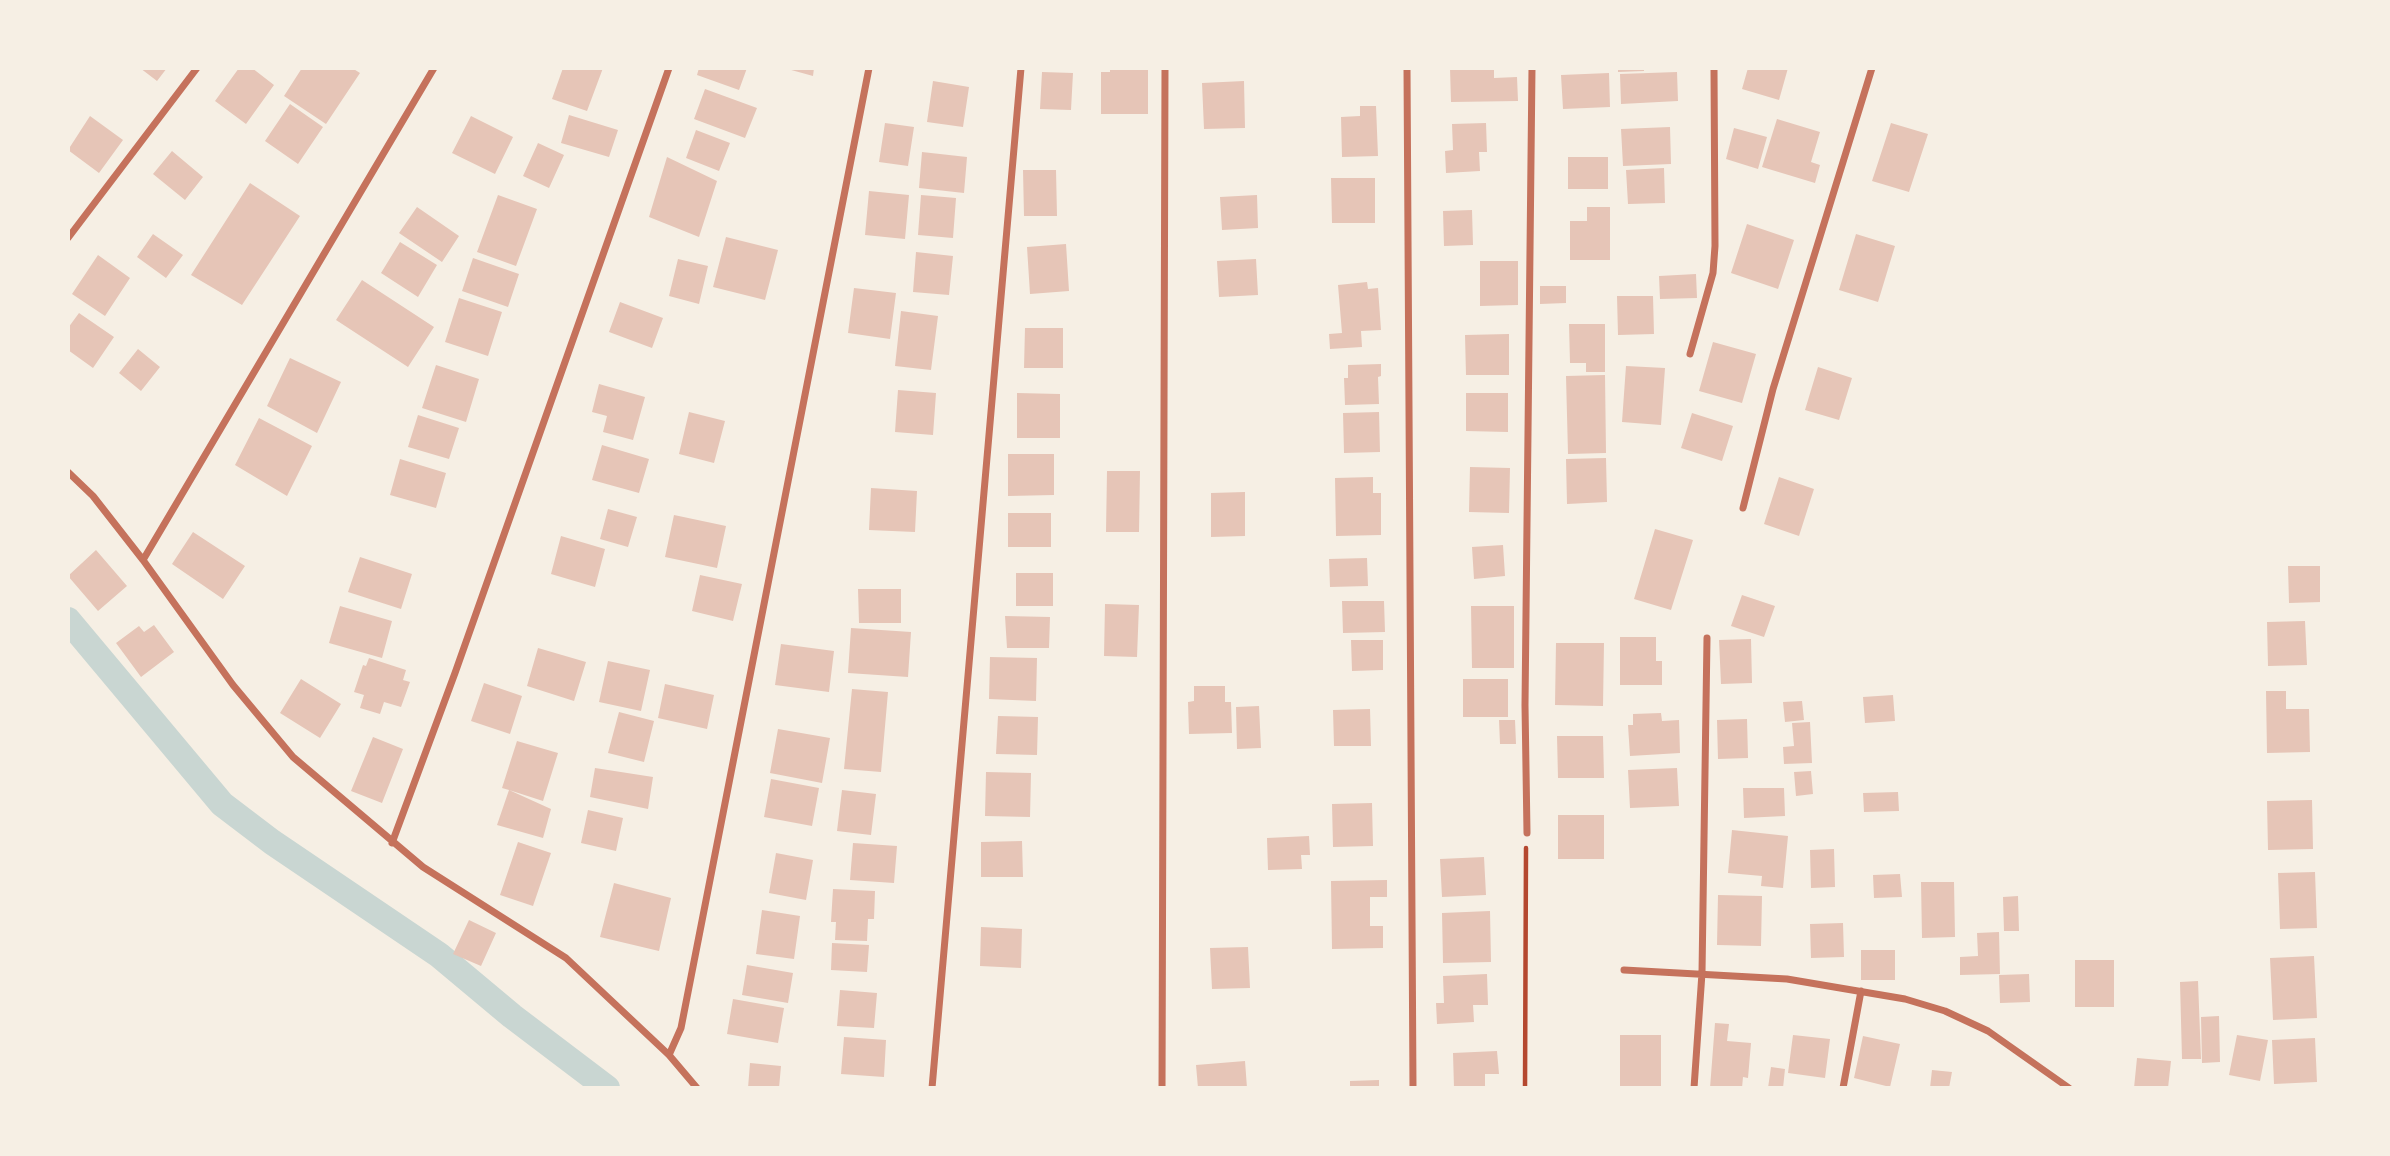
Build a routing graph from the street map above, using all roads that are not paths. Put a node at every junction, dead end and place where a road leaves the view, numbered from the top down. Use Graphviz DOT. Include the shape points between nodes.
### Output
graph roads {
  1 [pos="197,68"];
  2 [pos="434,68"];
  3 [pos="669,68"];
  4 [pos="869,68"];
  5 [pos="1021,68"];
  6 [pos="1166,68"];
  7 [pos="1407,68"];
  8 [pos="1532,68"];
  9 [pos="1714,68"];
  10 [pos="1872,68"];
  11 [pos="68,238"];
  12 [pos="1690,354"];
  13 [pos="68,472"];
  14 [pos="1743,508"];
  15 [pos="144,560"];
  16 [pos="1707,638"];
  17 [pos="1527,833"];
  18 [pos="392,843"];
  19 [pos="1624,970"];
  20 [pos="1702,973"];
  21 [pos="1861,991"];
  22 [pos="669,1055"];
  23 [pos="697,1088"];
  24 [pos="932,1088"];
  25 [pos="1162,1088"];
  26 [pos="1413,1088"];
  27 [pos="1694,1088"];
  28 [pos="1843,1088"];
  29 [pos="2069,1088"];
  1 -- 11 [label="street"];
  2 -- 15 [label="street"];
  3 -- 18 [label="street"];
  4 -- 22 [label="street" via="684,1015"];
  5 -- 24 [label="street"];
  6 -- 25 [label="street"];
  7 -- 26 [label="street"];
  8 -- 17 [label="street"];
  9 -- 12 [label="street" via="1713,273"];
  10 -- 14 [label="street" via="1773,389"];
  13 -- 15 [label="street"];
  15 -- 18 [label="street" via="261,721 293,757"];
  16 -- 20 [label="street"];
  18 -- 22 [label="street" via="461,893 566,958"];
  19 -- 20 [label="street"];
  20 -- 21 [label="street" via="1787,979"];
  20 -- 27 [label="street"];
  21 -- 28 [label="street"];
  21 -- 29 [label="street" via="1945,1011 1988,1031"];
  22 -- 23 [label="street"];
}
